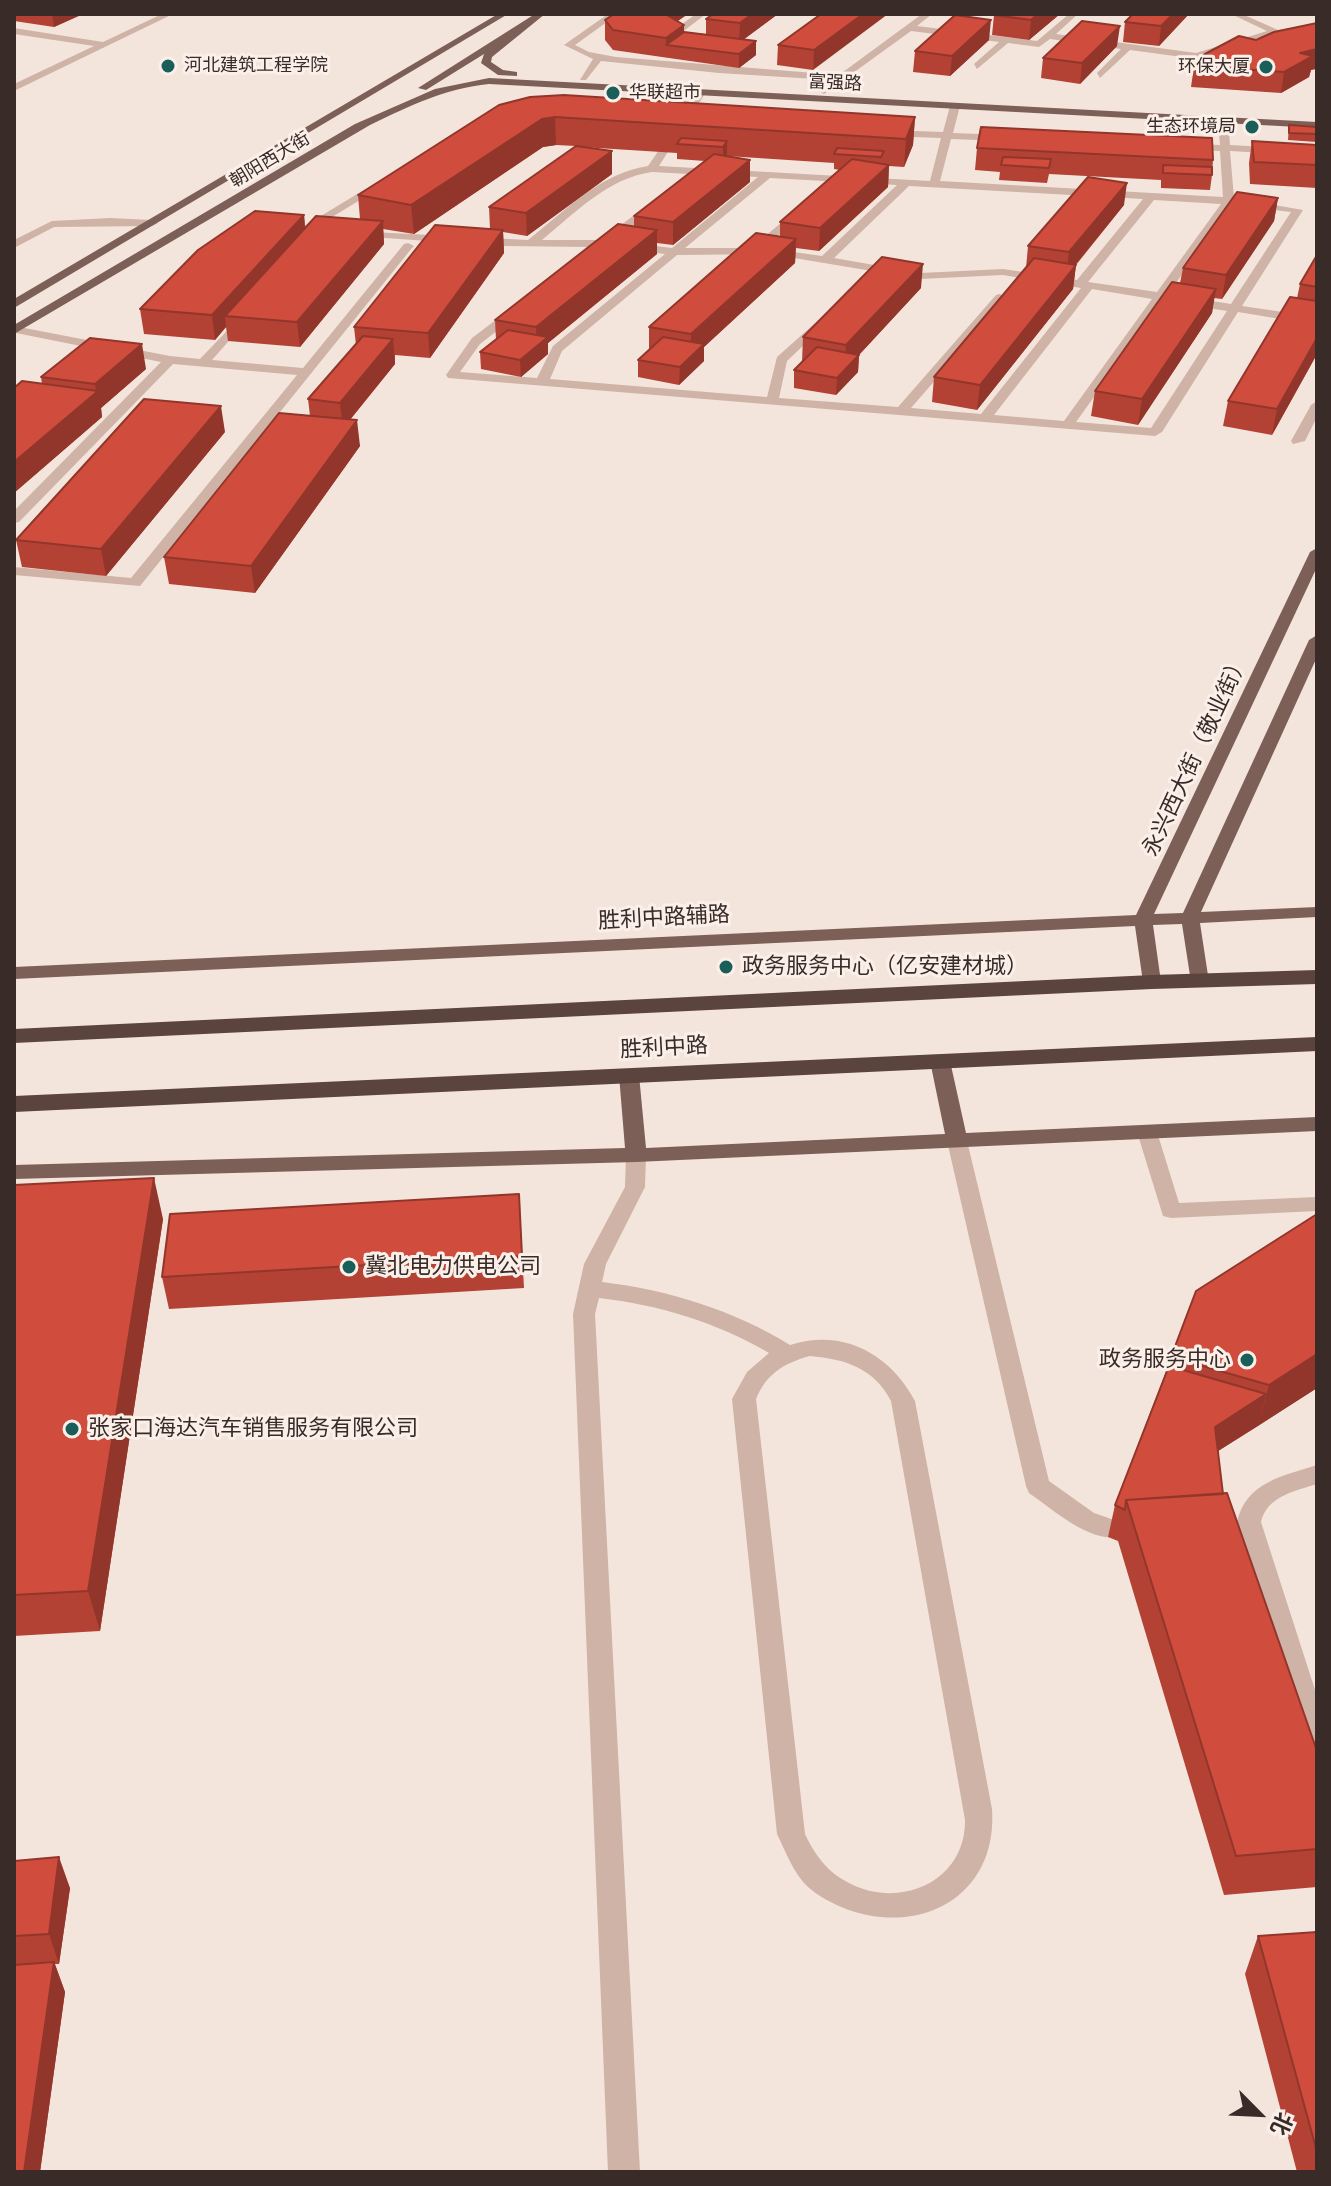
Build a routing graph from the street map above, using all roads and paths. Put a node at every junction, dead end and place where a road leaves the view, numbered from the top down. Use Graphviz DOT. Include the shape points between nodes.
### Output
graph roads {
  1 [pos="169,14"];
  2 [pos="504,14"];
  3 [pos="541,14"];
  4 [pos="614,14"];
  5 [pos="702,14"];
  6 [pos="928,14"];
  7 [pos="1074,14"];
  8 [pos="1235,14"];
  9 [pos="1302,20"];
  10 [pos="1316,26"];
  11 [pos="519,28"];
  12 [pos="909,28"];
  13 [pos="14,31"];
  14 [pos="1276,32"];
  15 [pos="674,34"];
  16 [pos="1048,36"];
  17 [pos="468,37"];
  18 [pos="1006,40"];
  19 [pos="104,45"];
  20 [pos="1129,46"];
  21 [pos="599,57"];
  22 [pos="977,66"];
  23 [pos="452,71"];
  24 [pos="501,73"];
  25 [pos="1100,75"];
  26 [pos="583,78"];
  27 [pos="842,78"];
  28 [pos="489,81"];
  29 [pos="14,88"];
  30 [pos="824,91"];
  31 [pos="373,92"];
  32 [pos="701,92"];
  33 [pos="955,106"];
  34 [pos="1317,116"];
  35 [pos="1223,120"];
  36 [pos="667,121"];
  37 [pos="682,122"];
  38 [pos="698,123"];
  39 [pos="1317,125"];
  40 [pos="359,126"];
  41 [pos="869,132"];
  42 [pos="947,136"];
  43 [pos="1024,139"];
  44 [pos="1178,146"];
  45 [pos="1224,148"];
  46 [pos="1317,153"];
  47 [pos="652,169"];
  48 [pos="699,171"];
  49 [pos="767,175"];
  50 [pos="388,179"];
  51 [pos="836,179"];
  52 [pos="906,183"];
  53 [pos="934,184"];
  54 [pos="824,189"];
  55 [pos="1151,197"];
  56 [pos="812,200"];
  57 [pos="1229,201"];
  58 [pos="152,223"];
  59 [pos="322,230"];
  60 [pos="337,231"];
  61 [pos="531,243"];
  62 [pos="14,245"];
  63 [pos="602,245"];
  64 [pos="408,246"];
  65 [pos="674,252"];
  66 [pos="753,252"];
  67 [pos="824,261"];
  68 [pos="874,270"];
  69 [pos="1021,274"];
  70 [pos="864,280"];
  71 [pos="1085,284"];
  72 [pos="1160,296"];
  73 [pos="17,298"];
  74 [pos="253,306"];
  75 [pos="1235,308"];
  76 [pos="833,310"];
  77 [pos="1317,321"];
  78 [pos="15,330"];
  79 [pos="170,360"];
  80 [pos="203,363"];
  81 [pos="307,372"];
  82 [pos="542,382"];
  83 [pos="772,401"];
  84 [pos="1317,405"];
  85 [pos="902,411"];
  86 [pos="985,418"];
  87 [pos="1067,425"];
  88 [pos="1298,441"];
  89 [pos="14,519"];
  90 [pos="1317,552"];
  91 [pos="14,571"];
  92 [pos="1317,640"];
  93 [pos="1317,912"];
  94 [pos="1190,917"];
  95 [pos="1143,919"];
  96 [pos="14,973"];
  97 [pos="1317,977"];
  98 [pos="1152,982"];
  99 [pos="1200,982"];
  100 [pos="14,1036"];
  101 [pos="1317,1044"];
  102 [pos="940,1061"];
  103 [pos="629,1075"];
  104 [pos="14,1104"];
  105 [pos="1317,1124"];
  106 [pos="1147,1132"];
  107 [pos="957,1141"];
  108 [pos="636,1155"];
  109 [pos="14,1172"];
  110 [pos="1317,1204"];
  111 [pos="589,1289"];
  112 [pos="786,1353"];
  113 [pos="1317,1474"];
  114 [pos="1111,1529"];
  115 [pos="1317,1738"];
  116 [pos="624,2172"];
  1 -- 19 [label="street"];
  2 -- 17 [label="main road, 朝阳西大街"];
  3 -- 11 [label="main road, 朝阳西大街"];
  4 -- 21 [label="street" via="569,45"];
  5 -- 15 [label="street"];
  6 -- 12 [label="street"];
  7 -- 16 [label="street"];
  8 -- 14 [label="street"];
  9 -- 10 [label="street"];
  10 -- 14 [label="street"];
  11 -- 23 [label="main road, 朝阳西大街"];
  11 -- 24 [label="main road" via="487,56 490,68"];
  12 -- 18 [label="street"];
  12 -- 27 [label="street"];
  13 -- 19 [label="street"];
  14 -- 20 [label="street" via="1197,56"];
  16 -- 18 [label="street" via="1039,44"];
  16 -- 20 [label="street"];
  17 -- 23 [label="main road" via="445,58 445,67"];
  17 -- 31 [label="main road, 朝阳西大街"];
  18 -- 22 [label="street"];
  19 -- 29 [label="street"];
  20 -- 25 [label="street"];
  21 -- 26 [label="street"];
  21 -- 27 [label="street" via="715,72"];
  23 -- 24 [label="main road, 富强路"];
  23 -- 28 [label="main road"];
  23 -- 31 [label="main road"];
  23 -- 40 [label="main road, 朝阳西大街"];
  24 -- 26 [label="main road, 富强路"];
  26 -- 30 [label="main road, 富强路"];
  27 -- 30 [label="street"];
  28 -- 32 [label="main road, 富强路"];
  28 -- 40 [label="main road, 富强路" via="428,95"];
  30 -- 34 [label="main road, 富强路"];
  31 -- 58 [label="main road, 朝阳西大街"];
  32 -- 33 [label="main road, 富强路"];
  32 -- 37 [label="street"];
  33 -- 35 [label="main road, 富强路"];
  33 -- 42 [label="street"];
  35 -- 39 [label="main road, 富强路"];
  35 -- 45 [label="street"];
  36 -- 37 [label="street"];
  37 -- 38 [label="street"];
  37 -- 47 [label="street"];
  40 -- 78 [label="main road, 朝阳西大街"];
  41 -- 42 [label="street"];
  42 -- 43 [label="street"];
  42 -- 53 [label="street"];
  44 -- 45 [label="street"];
  45 -- 46 [label="street"];
  45 -- 57 [label="street"];
  47 -- 48 [label="street"];
  47 -- 61 [label="street" via="612,182"];
  48 -- 49 [label="street"];
  48 -- 63 [label="street"];
  49 -- 51 [label="street"];
  49 -- 65 [label="street"];
  50 -- 59 [label="street" via="307,228"];
  51 -- 52 [label="street"];
  51 -- 54 [label="street"];
  52 -- 53 [label="street"];
  52 -- 67 [label="street"];
  53 -- 55 [label="street"];
  55 -- 57 [label="street"];
  55 -- 71 [label="street"];
  56 -- 66 [label="street"];
  57 -- 72 [label="street"];
  57 -- 75 [label="street" via="1298,210"];
  58 -- 62 [label="street" via="52,224"];
  58 -- 73 [label="main road, 朝阳西大街"];
  60 -- 61 [label="street"];
  61 -- 63 [label="street"];
  63 -- 65 [label="street"];
  63 -- 82 [label="street" via="476,341 452,375"];
  64 -- 81 [label="street"];
  65 -- 66 [label="street"];
  65 -- 82 [label="street" via="557,349"];
  66 -- 67 [label="street"];
  67 -- 68 [label="street"];
  68 -- 69 [label="street" via="920,276"];
  68 -- 70 [label="street"];
  69 -- 71 [label="street"];
  69 -- 85 [label="street"];
  71 -- 72 [label="street"];
  71 -- 86 [label="street"];
  72 -- 75 [label="street"];
  72 -- 87 [label="street"];
  74 -- 80 [label="street"];
  75 -- 77 [label="street"];
  75 -- 87 [label="street" via="1155,432"];
  76 -- 83 [label="street" via="781,360"];
  78 -- 79 [label="street"];
  79 -- 80 [label="street"];
  79 -- 89 [label="street"];
  80 -- 81 [label="street"];
  81 -- 91 [label="street" via="135,583"];
  82 -- 83 [label="street"];
  83 -- 85 [label="street"];
  84 -- 88 [label="street"];
  85 -- 86 [label="street"];
  86 -- 87 [label="street"];
  90 -- 95 [label="main road, 永兴西大街（敬业街）"];
  92 -- 94 [label="main road"];
  93 -- 94 [label="main road, 胜利中路辅路"];
  94 -- 95 [label="main road, 胜利中路辅路"];
  94 -- 99 [label="main road"];
  95 -- 96 [label="main road, 胜利中路辅路"];
  95 -- 98 [label="main road"];
  97 -- 99 [label="highway, 胜利中路"];
  98 -- 99 [label="highway, 胜利中路"];
  98 -- 100 [label="highway, 胜利中路"];
  101 -- 102 [label="highway, 胜利中路"];
  102 -- 103 [label="highway, 胜利中路"];
  102 -- 107 [label="main road"];
  103 -- 104 [label="highway, 胜利中路"];
  103 -- 108 [label="main road"];
  105 -- 106 [label="main road"];
  106 -- 107 [label="main road"];
  106 -- 110 [label="street" via="1171,1211"];
  107 -- 108 [label="main road"];
  107 -- 114 [label="street" via="1038,1486 1085,1520"];
  108 -- 109 [label="main road"];
  108 -- 111 [label="street" via="635,1187 595,1264"];
  111 -- 112 [label="street" via="623,1292 725,1320"];
  111 -- 116 [label="street" via="584,1314"];
  112 -- 112 [label="street" via="751,1380 744,1399 791,1834 821,1881 843,1895 868,1904 921,1902 962,1875 979,1832 903,1401 882,1369 861,1356 823,1348"];
  113 -- 115 [label="street" via="1259,1496 1237,1523"];
}
